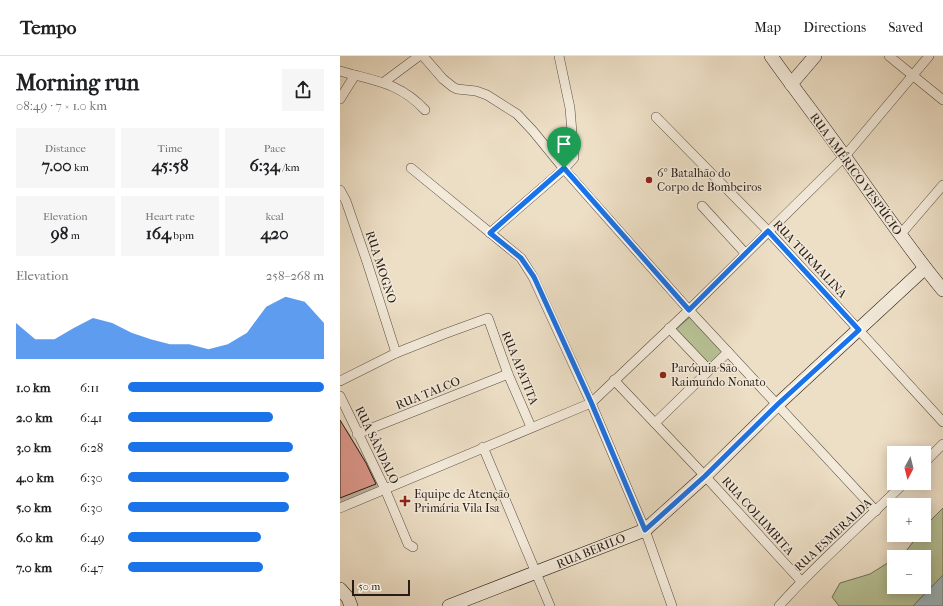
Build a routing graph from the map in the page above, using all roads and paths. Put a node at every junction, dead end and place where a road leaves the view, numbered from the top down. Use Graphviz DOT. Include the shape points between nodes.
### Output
graph roads {
  1 [pos="419,56"];
  2 [pos="423,56"];
  3 [pos="559,56"];
  4 [pos="771,56"];
  5 [pos="815,56"];
  6 [pos="889,56"];
  7 [pos="929,56"];
  8 [pos="340,71"];
  9 [pos="355,75"];
  10 [pos="913,75"];
  11 [pos="384,82"];
  12 [pos="791,84"];
  13 [pos="340,99"];
  14 [pos="943,100"];
  15 [pos="425,110"];
  16 [pos="656,116"];
  17 [pos="844,156"];
  18 [pos="411,168"];
  19 [pos="564,168"];
  20 [pos="943,185"];
  21 [pos="340,190"];
  22 [pos="702,206"];
  23 [pos="768,231"];
  24 [pos="490,233"];
  25 [pos="900,235"];
  26 [pos="745,253"];
  27 [pos="925,268"];
  28 [pos="943,290"];
  29 [pos="689,310"];
  30 [pos="670,328"];
  31 [pos="859,330"];
  32 [pos="728,352"];
  33 [pos="396,353"];
  34 [pos="709,370"];
  35 [pos="508,374"];
  36 [pos="614,380"];
  37 [pos="340,381"];
  38 [pos="340,396"];
  39 [pos="591,402"];
  40 [pos="778,404"];
  41 [pos="943,422"];
  42 [pos="655,424"];
  43 [pos="532,426"];
  44 [pos="357,434"];
  45 [pos="943,444"];
  46 [pos="483,447"];
  47 [pos="931,456"];
  48 [pos="705,476"];
  49 [pos="385,489"];
  50 [pos="897,490"];
  51 [pos="340,508"];
  52 [pos="876,511"];
  53 [pos="645,530"];
  54 [pos="413,547"];
  55 [pos="536,573"];
  56 [pos="801,581"];
  57 [pos="340,589"];
  58 [pos="351,606"];
  59 [pos="449,606"];
  60 [pos="550,606"];
  61 [pos="672,606"];
  62 [pos="779,606"];
  1 -- 11 [label="street"];
  2 -- 19 [label="street" via="453,87 487,95 517,114"];
  3 -- 19 [label="street" via="574,140 574,158"];
  4 -- 12 [label="street, RUA AMÉRICO VESPÚCIO"];
  5 -- 12 [label="street"];
  6 -- 10 [label="street"];
  7 -- 10 [label="street"];
  8 -- 9 [label="street"];
  9 -- 11 [label="street"];
  9 -- 13 [label="street"];
  10 -- 14 [label="street"];
  10 -- 17 [label="street"];
  11 -- 15 [label="street" via="402,90"];
  12 -- 17 [label="street, RUA AMÉRICO VESPÚCIO"];
  16 -- 23 [label="street, RUA TURMALINA"];
  17 -- 23 [label="street"];
  17 -- 25 [label="street, RUA AMÉRICO VESPÚCIO"];
  18 -- 24 [label="street"];
  19 -- 24 [label="street"];
  19 -- 29 [label="street"];
  20 -- 25 [label="street"];
  21 -- 33 [label="street, RUA MOGNO" via="367,262"];
  22 -- 26 [label="street"];
  23 -- 26 [label="street"];
  23 -- 31 [label="street, RUA TURMALINA"];
  24 -- 39 [label="street" via="521,258 534,277"];
  25 -- 27 [label="street, RUA AMÉRICO VESPÚCIO"];
  26 -- 29 [label="street"];
  27 -- 28 [label="street, RUA AMÉRICO VESPÚCIO"];
  27 -- 31 [label="street, RUA BERILO"];
  29 -- 30 [label="street"];
  29 -- 32 [label="street"];
  30 -- 34 [label="street"];
  30 -- 36 [label="street"];
  31 -- 40 [label="street, RUA BERILO"];
  31 -- 41 [label="street, RUA TURMALINA"];
  32 -- 34 [label="street"];
  32 -- 40 [label="street"];
  33 -- 35 [label="street, RUA APATITA" via="488,318"];
  33 -- 37 [label="street"];
  34 -- 42 [label="street"];
  35 -- 43 [label="street, RUA APATITA"];
  35 -- 44 [label="street, RUA TALCO"];
  36 -- 39 [label="street"];
  36 -- 42 [label="street, RUA COLUMBITA"];
  38 -- 44 [label="street, RUA SÂNDALO"];
  39 -- 43 [label="street"];
  39 -- 53 [label="street"];
  40 -- 48 [label="street, RUA BERILO"];
  40 -- 52 [label="street"];
  42 -- 48 [label="street, RUA COLUMBITA"];
  43 -- 46 [label="street"];
  44 -- 49 [label="street, RUA SÂNDALO"];
  45 -- 47 [label="street"];
  46 -- 49 [label="street"];
  46 -- 55 [label="street"];
  48 -- 53 [label="street, RUA BERILO"];
  48 -- 56 [label="street, RUA COLUMBITA"];
  49 -- 51 [label="street"];
  49 -- 54 [label="street, RUA SÂNDALO" via="408,544"];
  50 -- 52 [label="street, RUA ESMERALDA"];
  52 -- 56 [label="street, RUA ESMERALDA"];
  53 -- 55 [label="street, RUA BERILO"];
  53 -- 61 [label="street"];
  55 -- 59 [label="street, RUA BERILO"];
  55 -- 60 [label="street"];
  56 -- 62 [label="street, RUA ESMERALDA"];
  57 -- 58 [label="street"];
}
